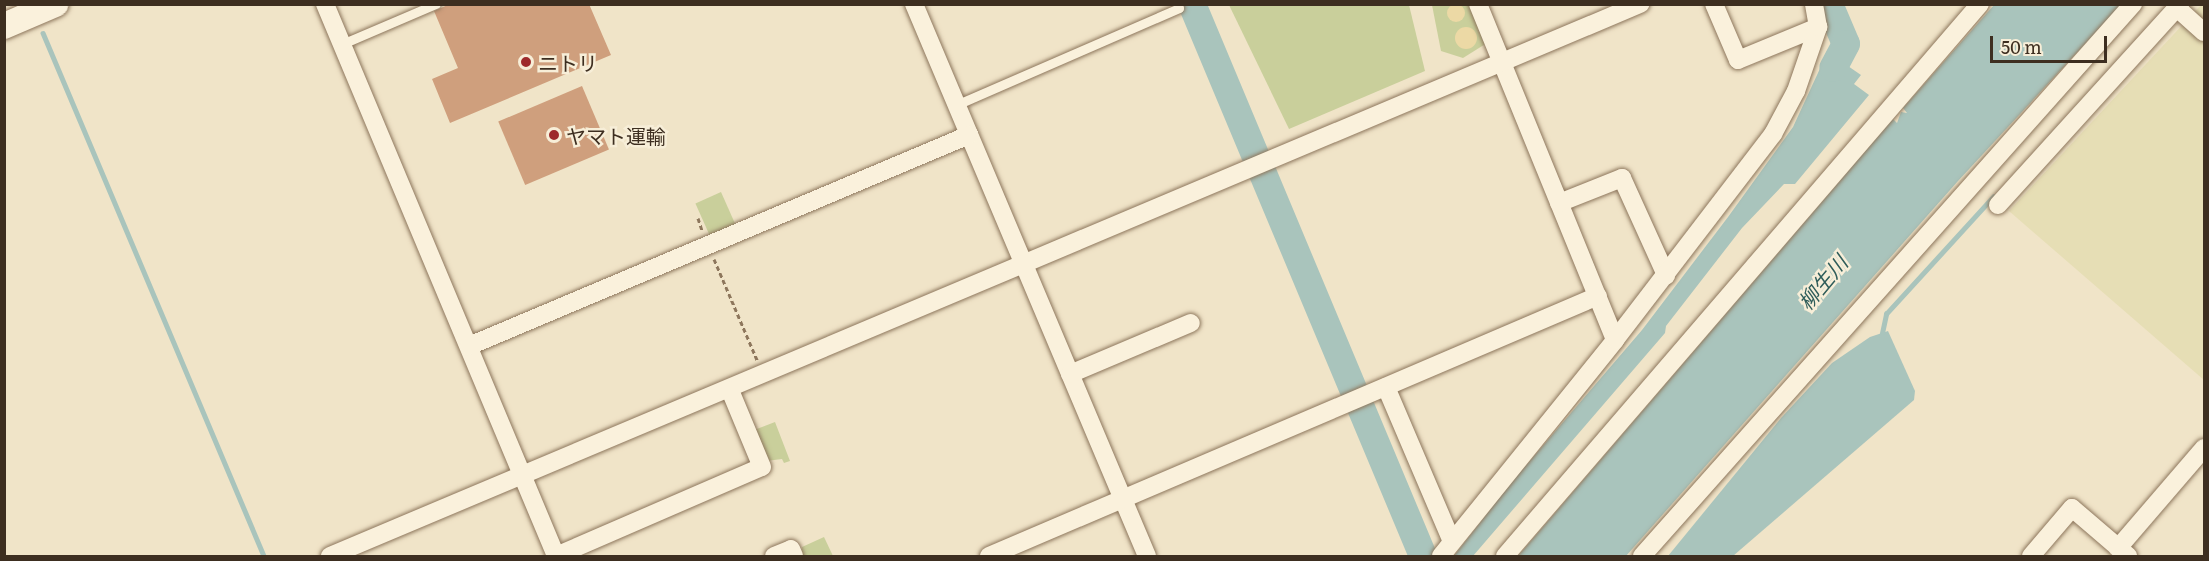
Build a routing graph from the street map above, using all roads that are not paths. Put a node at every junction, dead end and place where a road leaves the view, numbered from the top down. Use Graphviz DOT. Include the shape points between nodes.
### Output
graph roads {
  1 [pos="54,4"];
  2 [pos="325,4"];
  3 [pos="436,4"];
  4 [pos="914,4"];
  5 [pos="1178,4"];
  6 [pos="1478,4"];
  7 [pos="1640,4"];
  8 [pos="1714,4"];
  9 [pos="1814,4"];
  10 [pos="1980,4"];
  11 [pos="2133,4"];
  12 [pos="2178,6"];
  13 [pos="4,26"];
  14 [pos="1818,27"];
  15 [pos="2205,32"];
  16 [pos="342,44"];
  17 [pos="1503,64"];
  18 [pos="956,105"];
  19 [pos="969,135"];
  20 [pos="1559,202"];
  21 [pos="1998,205"];
  22 [pos="1024,264"];
  23 [pos="1666,275"];
  24 [pos="1598,296"];
  25 [pos="1191,323"];
  26 [pos="1615,340"];
  27 [pos="469,346"];
  28 [pos="1070,374"];
  29 [pos="1386,387"];
  30 [pos="730,390"];
  31 [pos="2205,448"];
  32 [pos="524,475"];
  33 [pos="1123,499"];
  34 [pos="1447,549"];
  35 [pos="2123,552"];
  36 [pos="330,556"];
  37 [pos="556,556"];
  38 [pos="774,556"];
  39 [pos="794,556"];
  40 [pos="989,556"];
  41 [pos="1147,556"];
  42 [pos="1505,556"];
  43 [pos="1642,556"];
  44 [pos="2031,556"];
  1 -- 13 [label="main road"];
  2 -- 16 [label="street"];
  3 -- 16 [label="lane"];
  4 -- 18 [label="street"];
  5 -- 18 [label="lane" via="1179,8"];
  6 -- 17 [label="street"];
  7 -- 17 [label="street"];
  8 -- 14 [label="street" via="1738,60"];
  9 -- 14 [label="street"];
  10 -- 42 [label="street"];
  11 -- 43 [label="street"];
  12 -- 15 [label="street"];
  12 -- 21 [label="street"];
  14 -- 23 [label="street" via="1796,91 1773,134"];
  16 -- 27 [label="street"];
  17 -- 20 [label="street"];
  17 -- 22 [label="street"];
  18 -- 19 [label="street"];
  19 -- 22 [label="street"];
  19 -- 27 [label="street"];
  20 -- 23 [label="street" via="1622,178"];
  20 -- 24 [label="street"];
  22 -- 28 [label="street"];
  22 -- 30 [label="street"];
  23 -- 26 [label="street"];
  24 -- 26 [label="street"];
  24 -- 29 [label="street"];
  25 -- 28 [label="street"];
  26 -- 34 [label="street"];
  27 -- 32 [label="street"];
  28 -- 33 [label="street"];
  29 -- 33 [label="street"];
  29 -- 34 [label="street"];
  30 -- 32 [label="street"];
  30 -- 37 [label="street" via="762,467"];
  31 -- 35 [label="street"];
  32 -- 36 [label="street"];
  32 -- 37 [label="street"];
  33 -- 40 [label="street"];
  33 -- 41 [label="street"];
  35 -- 44 [label="street" via="2072,508"];
  38 -- 39 [label="street" via="791,549"];
}
